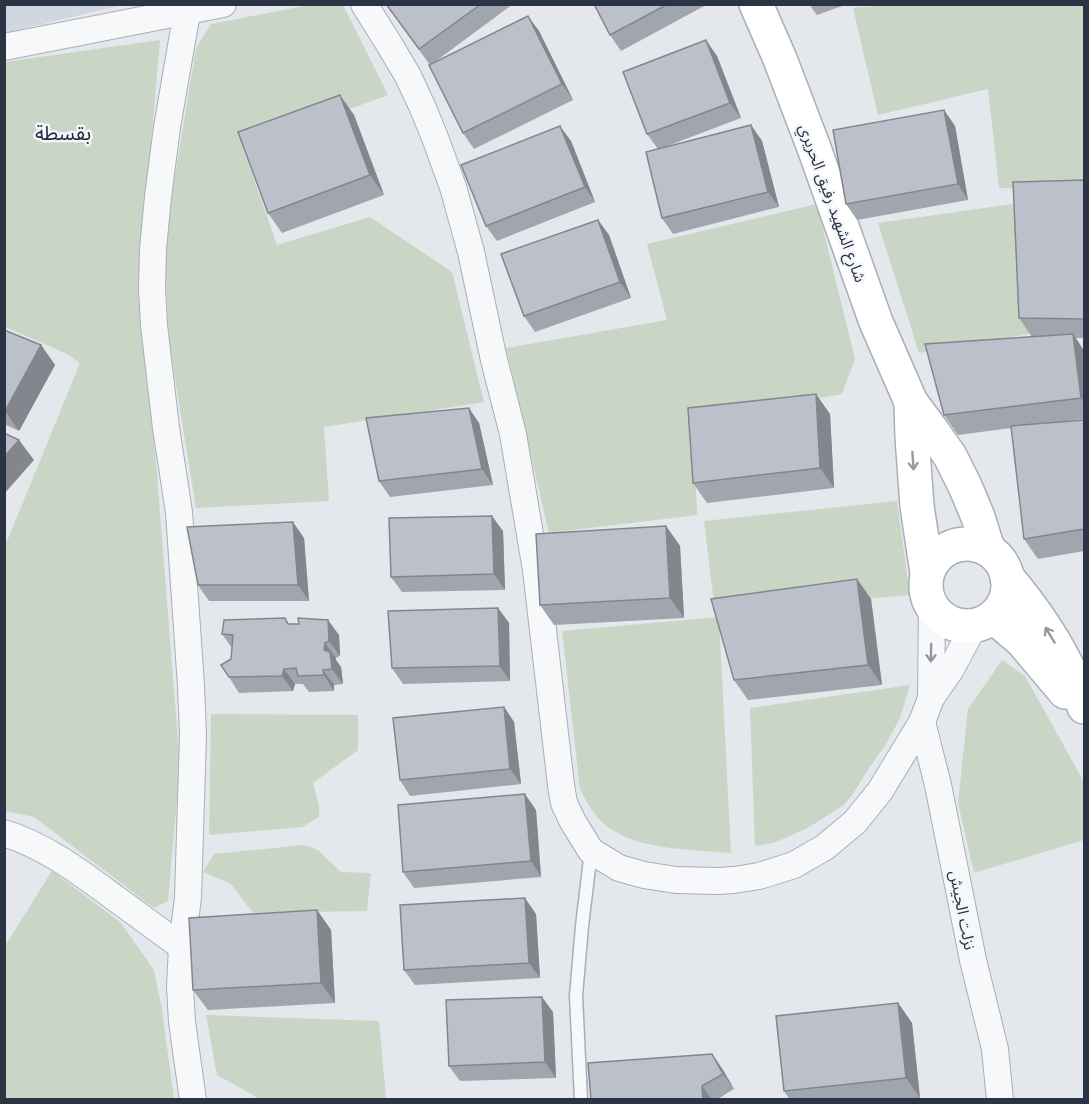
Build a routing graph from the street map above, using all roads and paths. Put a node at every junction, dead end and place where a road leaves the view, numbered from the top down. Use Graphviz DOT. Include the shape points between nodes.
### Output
graph roads {
  1 [pos="364,4"];
  2 [pos="756,4"];
  3 [pos="204,7"];
  4 [pos="4,47"];
  5 [pos="911,402"];
  6 [pos="988,549"];
  7 [pos="927,573"];
  8 [pos="1007,577"];
  9 [pos="932,608"];
  10 [pos="984,622"];
  11 [pos="931,698"];
  12 [pos="1084,707"];
  13 [pos="1084,718"];
  14 [pos="922,722"];
  15 [pos="4,833"];
  16 [pos="591,850"];
  17 [pos="182,947"];
  18 [pos="193,1100"];
  19 [pos="581,1100"];
  20 [pos="1000,1100"];
  1 -- 16 [label="street" via="422,106 453,187 471,252 513,434 536,570 564,803"];
  2 -- 5 [label="street, شارع الشهيد رفيق الحريري" via="814,148 876,322"];
  3 -- 4 [label="street"];
  3 -- 17 [label="street" via="167,127 152,289 178,512 192,696 189,897"];
  5 -- 6 [label="street" via="950,456"];
  5 -- 7 [label="street, one-way" via="917,506"];
  6 -- 7 [label="street" via="967,543 956,545 938,555"];
  6 -- 8 [label="street" via="1004,566"];
  7 -- 9 [label="street" via="925,585"];
  8 -- 10 [label="street" via="1008,592 1003,606"];
  12 -- 8 [label="street, one-way" via="1049,633"];
  9 -- 10 [label="street" via="940,617 962,627"];
  9 -- 11 [label="street, one-way"];
  10 -- 11 [label="street"];
  10 -- 13 [label="street" via="1022,641"];
  11 -- 14 [label="street"];
  14 -- 16 [label="street" via="880,791 855,822 825,847 794,865 759,876 703,881 644,875 619,868"];
  14 -- 20 [label="street, نزلت الجيش" via="995,1049"];
  15 -- 17 [label="street" via="59,859"];
  16 -- 19 [label="lane" via="576,996"];
  17 -- 18 [label="street" via="182,1022"];
}
